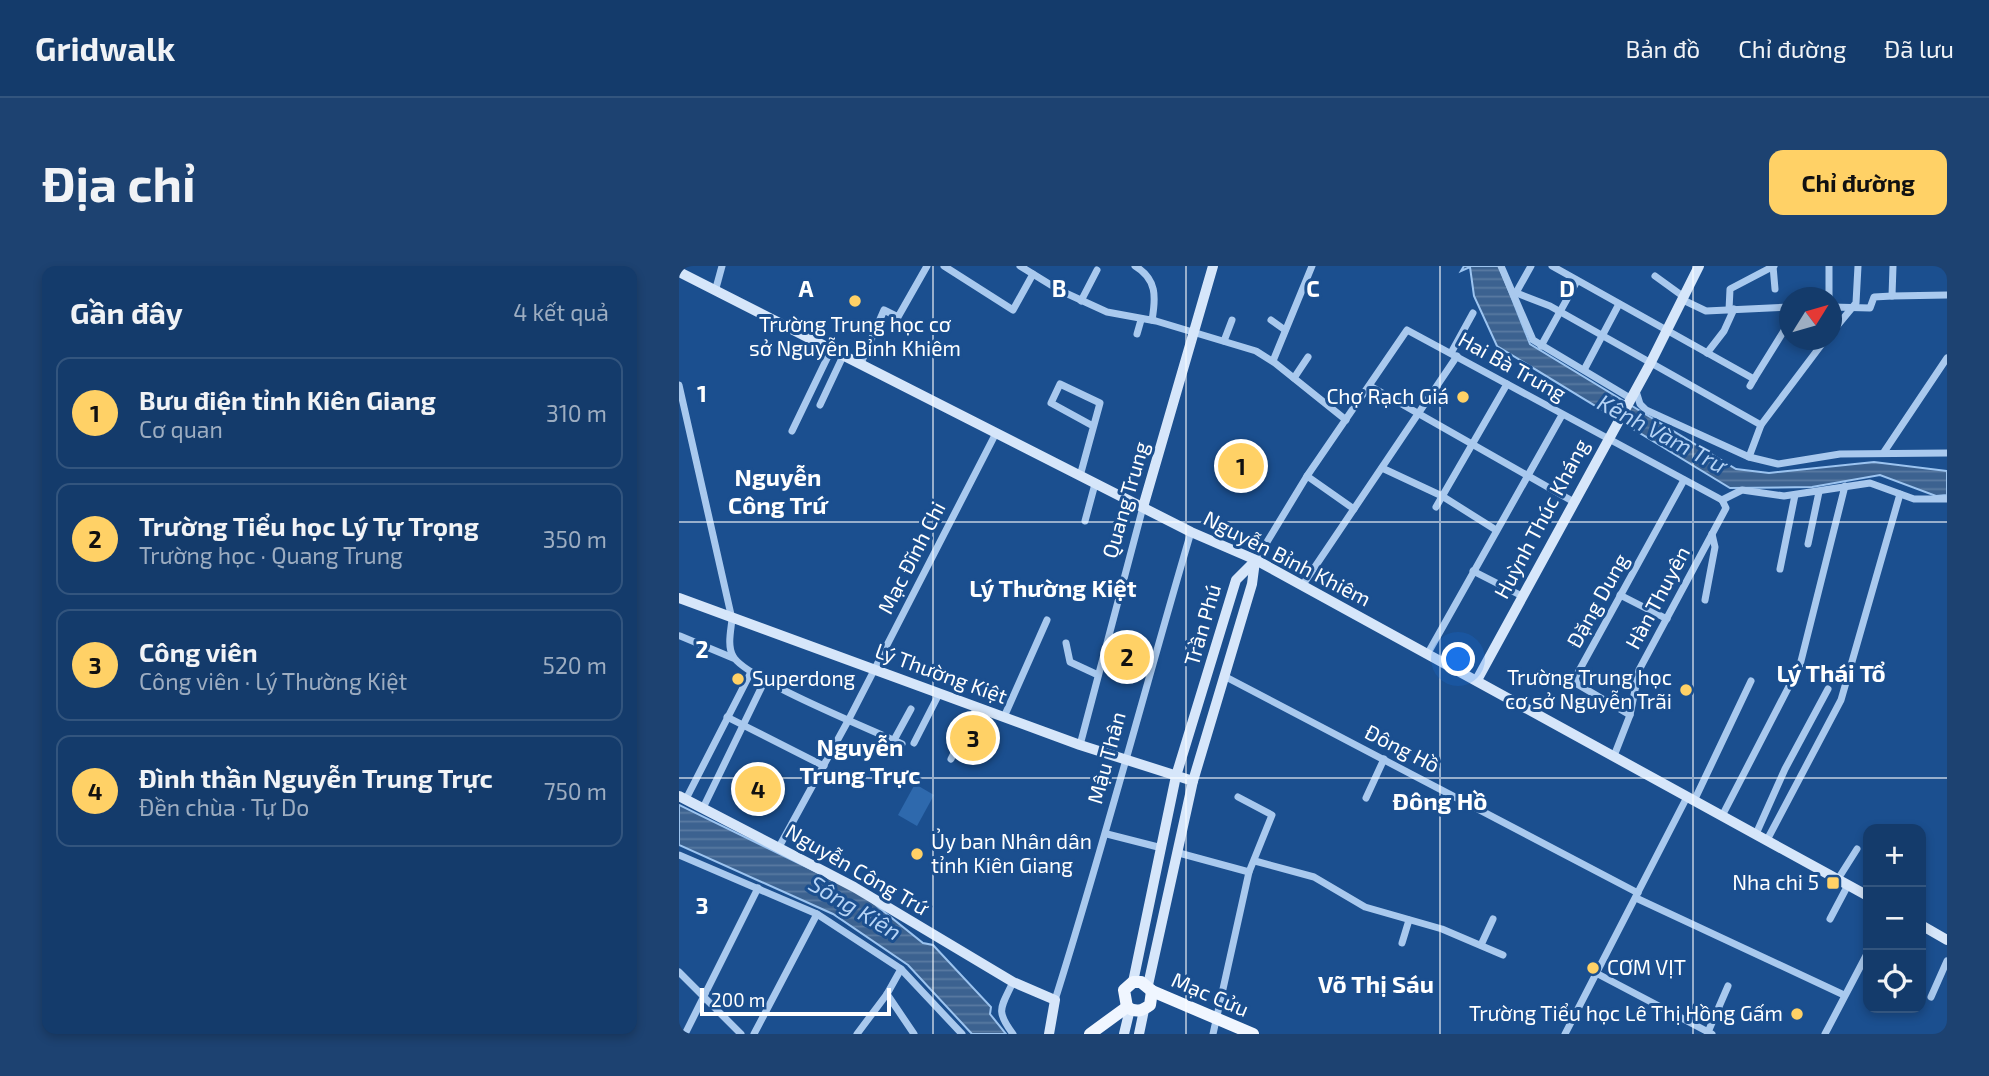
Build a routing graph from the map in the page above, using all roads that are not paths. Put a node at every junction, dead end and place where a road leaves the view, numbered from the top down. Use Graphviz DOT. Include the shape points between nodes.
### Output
graph roads {
  1 [pos="722,266"];
  2 [pos="927,266"];
  3 [pos="944,266"];
  4 [pos="1020,266"];
  5 [pos="1135,266"];
  6 [pos="1213,266"];
  7 [pos="1312,266"];
  8 [pos="1501,266"];
  9 [pos="1531,266"];
  10 [pos="1552,266"];
  11 [pos="1774,266"];
  12 [pos="1829,266"];
  13 [pos="1858,266"];
  14 [pos="1893,266"];
  15 [pos="1695,267"];
  16 [pos="1097,270"];
  17 [pos="679,272"];
  18 [pos="1033,274"];
  19 [pos="1655,276"];
  20 [pos="1577,281"];
  21 [pos="1829,287"];
  22 [pos="716,288"];
  23 [pos="1775,289"];
  24 [pos="1515,291"];
  25 [pos="1947,295"];
  26 [pos="1892,296"];
  27 [pos="1684,299"];
  28 [pos="1081,301"];
  29 [pos="1619,304"];
  30 [pos="1854,306"];
  31 [pos="1842,307"];
  32 [pos="1779,308"];
  33 [pos="1732,310"];
  34 [pos="1560,312"];
  35 [pos="1473,313"];
  36 [pos="1141,320"];
  37 [pos="1152,320"];
  38 [pos="1231,320"];
  39 [pos="1271,320"];
  40 [pos="1842,320"];
  41 [pos="1285,330"];
  42 [pos="1194,331"];
  43 [pos="1668,331"];
  44 [pos="1137,334"];
  45 [pos="1603,336"];
  46 [pos="1779,339"];
  47 [pos="1224,341"];
  48 [pos="1541,346"];
  49 [pos="832,348"];
  50 [pos="1817,350"];
  51 [pos="1707,353"];
  52 [pos="844,354"];
  53 [pos="1454,354"];
  54 [pos="1308,357"];
  55 [pos="1947,358"];
  56 [pos="1273,361"];
  57 [pos="861,363"];
  58 [pos="1650,364"];
  59 [pos="1584,370"];
  60 [pos="1294,378"];
  61 [pos="1507,384"];
  62 [pos="679,385"];
  63 [pos="1370,386"];
  64 [pos="1631,396"];
  65 [pos="820,405"];
  66 [pos="1418,413"];
  67 [pos="1562,415"];
  68 [pos="1346,420"];
  69 [pos="1761,425"];
  70 [pos="1093,426"];
  71 [pos="792,431"];
  72 [pos="996,433"];
  73 [pos="1609,434"];
  74 [pos="1471,444"];
  75 [pos="1884,452"];
  76 [pos="1947,453"];
  77 [pos="1749,457"];
  78 [pos="1382,468"];
  79 [pos="1527,474"];
  80 [pos="1080,476"];
  81 [pos="1307,476"];
  82 [pos="1684,480"];
  83 [pos="1095,484"];
  84 [pos="1845,486"];
  85 [pos="1819,492"];
  86 [pos="1795,495"];
  87 [pos="1900,495"];
  88 [pos="1442,496"];
  89 [pos="1947,499"];
  90 [pos="1722,500"];
  91 [pos="1574,502"];
  92 [pos="1143,507"];
  93 [pos="1436,508"];
  94 [pos="1354,509"];
  95 [pos="1085,521"];
  96 [pos="1496,530"];
  97 [pos="1191,532"];
  98 [pos="1712,533"];
  99 [pos="1808,544"];
  100 [pos="1256,560"];
  101 [pos="1780,569"];
  102 [pos="1473,571"];
  103 [pos="1303,586"];
  104 [pos="1620,595"];
  105 [pos="1522,596"];
  106 [pos="679,598"];
  107 [pos="1705,600"];
  108 [pos="732,619"];
  109 [pos="1667,619"];
  110 [pos="1047,621"];
  111 [pos="680,636"];
  112 [pos="1066,643"];
  113 [pos="1428,653"];
  114 [pos="733,657"];
  115 [pos="873,670"];
  116 [pos="751,672"];
  117 [pos="1098,675"];
  118 [pos="1224,676"];
  119 [pos="765,680"];
  120 [pos="1477,680"];
  121 [pos="1751,681"];
  122 [pos="1204,687"];
  123 [pos="1828,689"];
  124 [pos="1219,692"];
  125 [pos="939,694"];
  126 [pos="977,707"];
  127 [pos="911,709"];
  128 [pos="1630,715"];
  129 [pos="727,717"];
  130 [pos="1004,717"];
  131 [pos="849,719"];
  132 [pos="744,725"];
  133 [pos="914,743"];
  134 [pos="1080,745"];
  135 [pos="1614,757"];
  136 [pos="951,759"];
  137 [pos="1125,760"];
  138 [pos="1384,760"];
  139 [pos="824,766"];
  140 [pos="1176,776"];
  141 [pos="1193,781"];
  142 [pos="1238,797"];
  143 [pos="683,798"];
  144 [pos="1366,798"];
  145 [pos="1691,799"];
  146 [pos="703,807"];
  147 [pos="1722,816"];
  148 [pos="1107,834"];
  149 [pos="1761,837"];
  150 [pos="779,846"];
  151 [pos="1162,848"];
  152 [pos="1857,849"];
  153 [pos="1179,853"];
  154 [pos="679,855"];
  155 [pos="1255,861"];
  156 [pos="1249,872"];
  157 [pos="1843,882"];
  158 [pos="758,888"];
  159 [pos="1863,893"];
  160 [pos="1637,895"];
  161 [pos="817,914"];
  162 [pos="1493,919"];
  163 [pos="1830,919"];
  164 [pos="1409,920"];
  165 [pos="1926,928"];
  166 [pos="1947,940"];
  167 [pos="1402,943"];
  168 [pos="1481,945"];
  169 [pos="1503,956"];
  170 [pos="1863,961"];
  171 [pos="1947,961"];
  172 [pos="901,969"];
  173 [pos="679,972"];
  174 [pos="1596,973"];
  175 [pos="1013,982"];
  176 [pos="1133,982"];
  177 [pos="1728,986"];
  178 [pos="1150,988"];
  179 [pos="887,994"];
  180 [pos="1844,995"];
  181 [pos="704,997"];
  182 [pos="1931,997"];
  183 [pos="1055,1000"];
  184 [pos="1128,1008"];
  185 [pos="1144,1010"];
  186 [pos="1217,1017"];
  187 [pos="1710,1033"];
  188 [pos="685,1034"];
  189 [pos="741,1034"];
  190 [pos="754,1034"];
  191 [pos="857,1034"];
  192 [pos="914,1034"];
  193 [pos="961,1034"];
  194 [pos="1013,1034"];
  195 [pos="1049,1034"];
  196 [pos="1090,1034"];
  197 [pos="1123,1034"];
  198 [pos="1139,1034"];
  199 [pos="1213,1034"];
  200 [pos="1252,1034"];
  201 [pos="1565,1034"];
  202 [pos="1825,1034"];
  1 -- 22 [label="street"];
  2 -- 57 [label="street" via="898,317 884,310"];
  3 -- 18 [label="street" via="1013,310"];
  4 -- 18 [label="street"];
  5 -- 37 [label="street" via="1145,272 1155,291"];
  6 -- 42 [label="main road, Quang Trung"];
  7 -- 41 [label="street"];
  8 -- 24 [label="street"];
  9 -- 24 [label="street"];
  10 -- 20 [label="street"];
  11 -- 23 [label="street"];
  11 -- 33 [label="street" via="1731,288"];
  12 -- 21 [label="street"];
  13 -- 30 [label="street"];
  14 -- 26 [label="street"];
  15 -- 27 [label="main road, Huỳnh Thúc Kháng"];
  16 -- 28 [label="street"];
  17 -- 22 [label="main road, Nguyễn Bỉnh Khiêm"];
  18 -- 28 [label="street"];
  19 -- 27 [label="street"];
  20 -- 29 [label="street"];
  20 -- 34 [label="street"];
  22 -- 49 [label="main road, Nguyễn Bỉnh Khiêm"];
  24 -- 34 [label="street"];
  24 -- 48 [label="street" via="1531,337"];
  25 -- 26 [label="street"];
  26 -- 30 [label="street" via="1874,297 1870,308"];
  27 -- 33 [label="street" via="1701,311"];
  27 -- 43 [label="main road, Huỳnh Thúc Kháng"];
  28 -- 36 [label="street"];
  29 -- 43 [label="street"];
  29 -- 45 [label="street"];
  30 -- 31 [label="street"];
  30 -- 40 [label="street"];
  32 -- 33 [label="street"];
  33 -- 51 [label="street" via="1727,326"];
  34 -- 45 [label="street"];
  34 -- 48 [label="street"];
  35 -- 53 [label="street"];
  36 -- 37 [label="street"];
  36 -- 44 [label="street"];
  37 -- 42 [label="street"];
  38 -- 47 [label="street"];
  39 -- 41 [label="street"];
  41 -- 56 [label="street"];
  42 -- 47 [label="street"];
  42 -- 92 [label="main road, Quang Trung"];
  43 -- 51 [label="street"];
  43 -- 58 [label="main road, Huỳnh Thúc Kháng"];
  45 -- 58 [label="street"];
  45 -- 59 [label="street"];
  46 -- 51 [label="street" via="1752,383"];
  47 -- 56 [label="street"];
  48 -- 59 [label="street"];
  49 -- 52 [label="main road, Nguyễn Bỉnh Khiêm"];
  49 -- 71 [label="street"];
  50 -- 69 [label="street"];
  52 -- 57 [label="main road, Nguyễn Bỉnh Khiêm"];
  52 -- 65 [label="street"];
  53 -- 61 [label="street, Hai Bà Trưng"];
  53 -- 63 [label="street, Hai Bà Trưng" via="1413,331 1404,332"];
  53 -- 66 [label="street"];
  54 -- 60 [label="street"];
  55 -- 75 [label="street"];
  56 -- 60 [label="street"];
  57 -- 72 [label="main road, Nguyễn Bỉnh Khiêm"];
  58 -- 64 [label="main road, Huỳnh Thúc Kháng"];
  58 -- 69 [label="street"];
  59 -- 64 [label="street"];
  60 -- 68 [label="street"];
  61 -- 67 [label="street, Hai Bà Trưng"];
  61 -- 74 [label="street"];
  62 -- 108 [label="street"];
  63 -- 66 [label="street"];
  63 -- 68 [label="street"];
  64 -- 73 [label="main road, Huỳnh Thúc Kháng"];
  64 -- 77 [label="street" via="1646,410"];
  66 -- 74 [label="street"];
  66 -- 78 [label="street"];
  67 -- 73 [label="street, Hai Bà Trưng"];
  67 -- 79 [label="street"];
  68 -- 81 [label="street"];
  69 -- 77 [label="street"];
  70 -- 70 [label="street" via="1099,401 1060,384 1051,403"];
  70 -- 80 [label="street"];
  72 -- 80 [label="main road, Nguyễn Bỉnh Khiêm"];
  72 -- 115 [label="street, Mạc Đĩnh Chi"];
  73 -- 82 [label="street, Hai Bà Trưng"];
  73 -- 91 [label="main road, Huỳnh Thúc Kháng"];
  74 -- 79 [label="street"];
  74 -- 88 [label="street"];
  75 -- 76 [label="street"];
  75 -- 77 [label="street" via="1778,464"];
  78 -- 88 [label="street"];
  78 -- 94 [label="street"];
  79 -- 91 [label="street"];
  79 -- 96 [label="street"];
  80 -- 83 [label="main road, Nguyễn Bỉnh Khiêm"];
  81 -- 94 [label="street"];
  81 -- 100 [label="street"];
  82 -- 90 [label="street, Hai Bà Trưng"];
  82 -- 104 [label="street, Đặng Dung"];
  83 -- 92 [label="main road, Nguyễn Bỉnh Khiêm"];
  83 -- 95 [label="street"];
  84 -- 85 [label="street"];
  84 -- 87 [label="street" via="1870,484"];
  84 -- 147 [label="street" via="1800,664"];
  85 -- 86 [label="street"];
  85 -- 99 [label="street"];
  86 -- 90 [label="street" via="1742,490"];
  86 -- 101 [label="street"];
  87 -- 89 [label="street"];
  87 -- 149 [label="street" via="1842,700"];
  88 -- 93 [label="street"];
  88 -- 96 [label="street"];
  90 -- 98 [label="street, Hàn Thuyên" via="1726,508"];
  91 -- 105 [label="main road, Huỳnh Thúc Kháng"];
  92 -- 97 [label="main road, Nguyễn Bỉnh Khiêm"];
  92 -- 117 [label="street, Quang Trung"];
  94 -- 103 [label="street"];
  96 -- 102 [label="street"];
  97 -- 100 [label="main road, Nguyễn Bỉnh Khiêm"];
  97 -- 137 [label="street, Mậu Thân"];
  98 -- 107 [label="street" via="1715,547"];
  98 -- 109 [label="street, Hàn Thuyên"];
  100 -- 103 [label="main road, Nguyễn Bỉnh Khiêm"];
  100 -- 118 [label="main road, Trần Phú"];
  100 -- 122 [label="main road, Trần Phú" via="1236,580"];
  102 -- 105 [label="street"];
  102 -- 113 [label="street"];
  103 -- 113 [label="main road, Nguyễn Bỉnh Khiêm"];
  104 -- 109 [label="street"];
  104 -- 128 [label="street, Đặng Dung" via="1574,682"];
  105 -- 120 [label="main road, Huỳnh Thúc Kháng"];
  106 -- 108 [label="main road, Lý Thường Kiệt"];
  108 -- 114 [label="street"];
  108 -- 115 [label="main road, Lý Thường Kiệt"];
  109 -- 128 [label="street, Hàn Thuyên" via="1639,670"];
  110 -- 130 [label="street"];
  111 -- 114 [label="street"];
  112 -- 117 [label="street" via="1070,662"];
  113 -- 120 [label="main road, Nguyễn Bỉnh Khiêm"];
  114 -- 116 [label="street"];
  115 -- 125 [label="main road, Lý Thường Kiệt"];
  115 -- 131 [label="street, Mạc Đĩnh Chi"];
  116 -- 119 [label="street"];
  116 -- 129 [label="street"];
  117 -- 134 [label="street, Quang Trung"];
  118 -- 124 [label="main road, Trần Phú"];
  118 -- 138 [label="street, Đông Hồ"];
  119 -- 131 [label="street"];
  119 -- 132 [label="street"];
  120 -- 135 [label="main road, Nguyễn Bỉnh Khiêm"];
  121 -- 145 [label="street"];
  122 -- 124 [label="main road"];
  122 -- 140 [label="main road, Trần Phú"];
  123 -- 149 [label="street" via="1785,769"];
  124 -- 141 [label="main road, Trần Phú"];
  125 -- 126 [label="main road, Lý Thường Kiệt"];
  125 -- 133 [label="street"];
  126 -- 130 [label="main road, Lý Thường Kiệt"];
  126 -- 136 [label="street"];
  127 -- 131 [label="street" via="898,742"];
  128 -- 135 [label="street, Hàn Thuyên"];
  129 -- 132 [label="street"];
  129 -- 143 [label="street"];
  130 -- 134 [label="main road, Lý Thường Kiệt"];
  131 -- 139 [label="street, Mạc Đĩnh Chi"];
  132 -- 139 [label="street"];
  132 -- 146 [label="street"];
  134 -- 137 [label="main road, Lý Thường Kiệt"];
  135 -- 145 [label="main road, Nguyễn Bỉnh Khiêm"];
  137 -- 140 [label="main road, Lý Thường Kiệt"];
  137 -- 148 [label="street, Mậu Thân"];
  138 -- 144 [label="street"];
  138 -- 160 [label="street, Đông Hồ"];
  139 -- 150 [label="street, Mạc Đĩnh Chi"];
  140 -- 141 [label="main road, Lý Thường Kiệt"];
  140 -- 151 [label="main road, Trần Phú"];
  141 -- 153 [label="main road, Trần Phú"];
  142 -- 155 [label="street" via="1272,815"];
  143 -- 146 [label="main road, Nguyễn Công Trứ"];
  145 -- 147 [label="main road, Nguyễn Bỉnh Khiêm"];
  145 -- 160 [label="street"];
  146 -- 150 [label="main road, Nguyễn Công Trứ"];
  147 -- 149 [label="main road, Nguyễn Bỉnh Khiêm"];
  148 -- 151 [label="street"];
  148 -- 183 [label="street, Mậu Thân"];
  149 -- 157 [label="main road, Nguyễn Bỉnh Khiêm"];
  150 -- 175 [label="main road, Nguyễn Công Trứ"];
  151 -- 153 [label="main road"];
  151 -- 176 [label="main road, Trần Phú"];
  152 -- 157 [label="street"];
  153 -- 156 [label="street"];
  153 -- 178 [label="main road, Trần Phú"];
  154 -- 158 [label="street"];
  155 -- 156 [label="street"];
  155 -- 164 [label="street" via="1314,877 1365,907"];
  156 -- 186 [label="street"];
  157 -- 159 [label="main road, Nguyễn Bỉnh Khiêm"];
  157 -- 163 [label="street"];
  158 -- 161 [label="street"];
  158 -- 181 [label="street"];
  160 -- 174 [label="street"];
  160 -- 180 [label="street, Đông Hồ"];
  161 -- 172 [label="street"];
  161 -- 190 [label="street"];
  162 -- 168 [label="street"];
  164 -- 167 [label="street"];
  164 -- 168 [label="street"];
  165 -- 166 [label="main road"];
  168 -- 169 [label="street"];
  170 -- 180 [label="street"];
  171 -- 182 [label="street"];
  172 -- 179 [label="street"];
  172 -- 193 [label="street"];
  173 -- 181 [label="street"];
  174 -- 187 [label="street"];
  174 -- 201 [label="street"];
  175 -- 183 [label="main road, Nguyễn Công Trứ"];
  175 -- 194 [label="street" via="1000,1011"];
  176 -- 178 [label="main road"];
  176 -- 184 [label="main road, Trần Phú" via="1123,996"];
  177 -- 187 [label="street"];
  178 -- 185 [label="main road, Trần Phú" via="1150,1005"];
  178 -- 186 [label="main road, Mạc Cửu"];
  179 -- 191 [label="street"];
  179 -- 192 [label="street"];
  180 -- 202 [label="street"];
  181 -- 188 [label="street"];
  181 -- 189 [label="street"];
  183 -- 195 [label="main road, Mậu Thân"];
  184 -- 185 [label="main road"];
  184 -- 196 [label="main road"];
  184 -- 197 [label="main road, Trần Phú"];
  185 -- 198 [label="main road, Trần Phú"];
  186 -- 199 [label="street"];
  186 -- 200 [label="main road, Mạc Cửu"];
}
